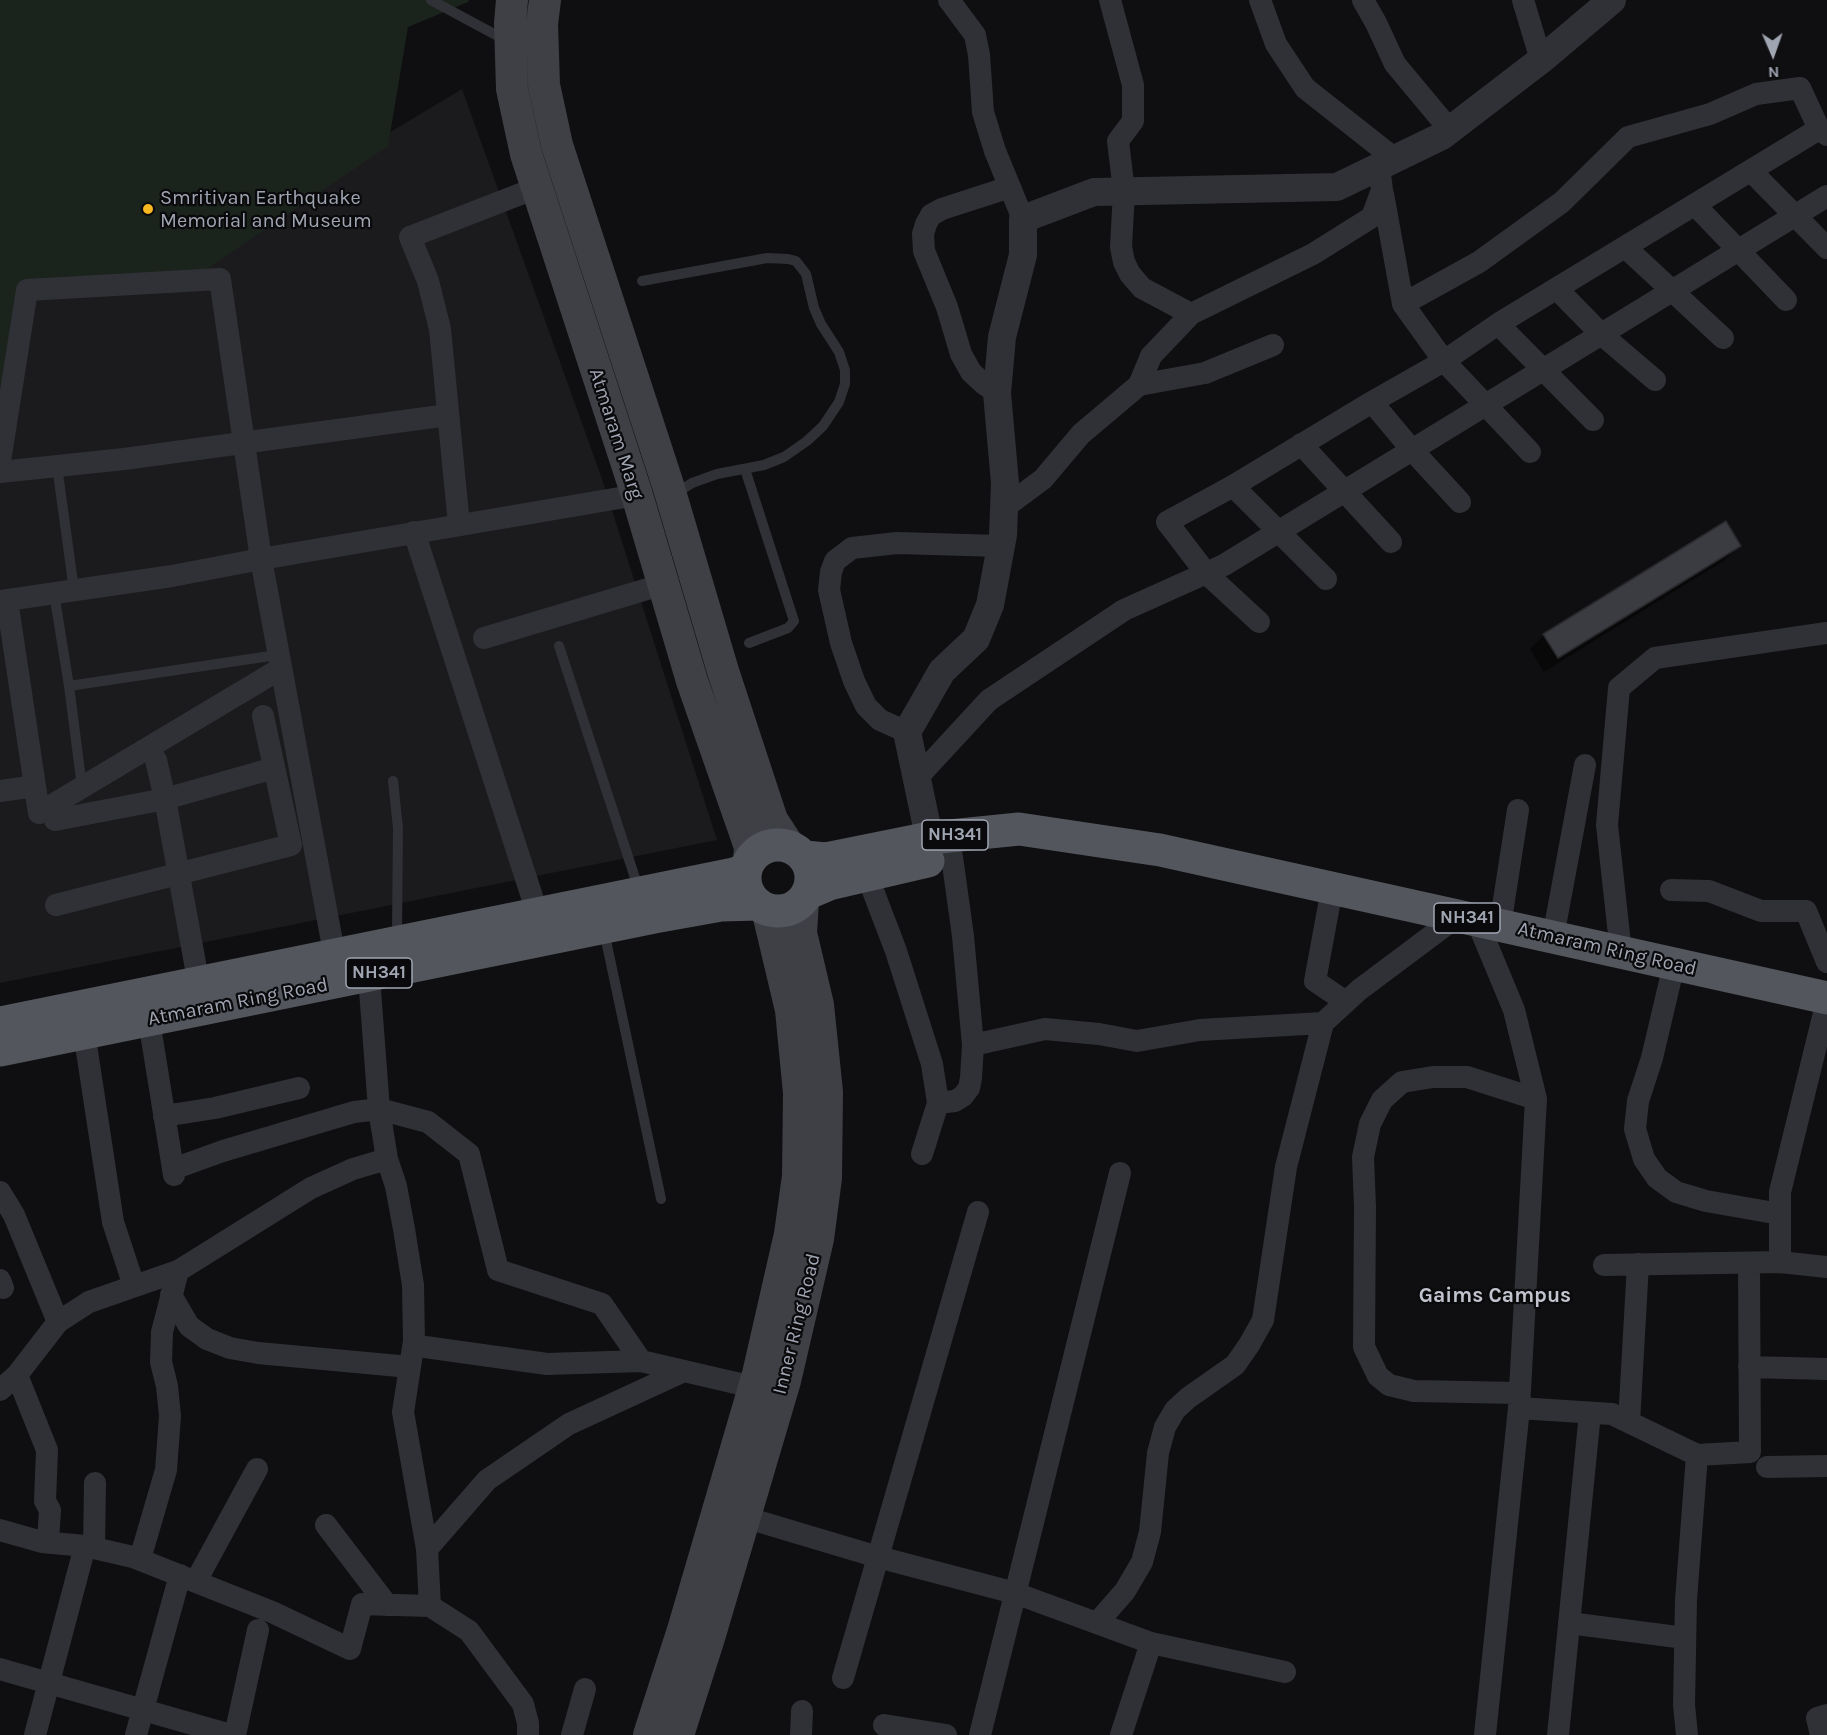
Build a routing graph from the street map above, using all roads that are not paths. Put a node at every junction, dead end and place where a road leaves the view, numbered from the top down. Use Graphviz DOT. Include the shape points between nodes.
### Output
graph roads {
  1 [pos="432,0"];
  2 [pos="512,0"];
  3 [pos="545,0"];
  4 [pos="949,0"];
  5 [pos="1110,0"];
  6 [pos="1260,0"];
  7 [pos="1363,0"];
  8 [pos="1523,0"];
  9 [pos="1612,0"];
  10 [pos="510,43"];
  11 [pos="1541,60"];
  12 [pos="1450,130"];
  13 [pos="1823,132"];
  14 [pos="1751,171"];
  15 [pos="1385,172"];
  16 [pos="1010,187"];
  17 [pos="536,188"];
  18 [pos="1124,191"];
  19 [pos="1827,196"];
  20 [pos="1695,205"];
  21 [pos="1796,216"];
  22 [pos="1023,219"];
  23 [pos="1624,248"];
  24 [pos="1827,248"];
  25 [pos="1738,250"];
  26 [pos="642,281"];
  27 [pos="1557,288"];
  28 [pos="1671,292"];
  29 [pos="1786,300"];
  30 [pos="1403,304"];
  31 [pos="1191,314"];
  32 [pos="1498,324"];
  33 [pos="1601,334"];
  34 [pos="1723,338"];
  35 [pos="1273,345"];
  36 [pos="1444,361"];
  37 [pos="1544,369"];
  38 [pos="1655,380"];
  39 [pos="1139,385"];
  40 [pos="997,393"];
  41 [pos="1372,402"];
  42 [pos="1486,405"];
  43 [pos="448,415"];
  44 [pos="1593,420"];
  45 [pos="245,442"];
  46 [pos="1301,444"];
  47 [pos="1412,450"];
  48 [pos="1530,452"];
  49 [pos="0,462"];
  50 [pos="57,466"];
  51 [pos="745,469"];
  52 [pos="0,472"];
  53 [pos="1233,486"];
  54 [pos="1345,491"];
  55 [pos="637,495"];
  56 [pos="671,496"];
  57 [pos="1460,502"];
  58 [pos="1004,508"];
  59 [pos="459,525"];
  60 [pos="414,532"];
  61 [pos="1279,532"];
  62 [pos="1391,542"];
  63 [pos="1001,546"];
  64 [pos="261,559"];
  65 [pos="1206,573"];
  66 [pos="1326,579"];
  67 [pos="663,584"];
  68 [pos="64,592"];
  69 [pos="4,601"];
  70 [pos="1259,622"];
  71 [pos="1827,633"];
  72 [pos="484,638"];
  73 [pos="749,643"];
  74 [pos="559,646"];
  75 [pos="279,662"];
  76 [pos="69,686"];
  77 [pos="263,716"];
  78 [pos="907,732"];
  79 [pos="156,760"];
  80 [pos="1585,765"];
  81 [pos="274,768"];
  82 [pos="916,778"];
  83 [pos="393,781"];
  84 [pos="35,786"];
  85 [pos="82,787"];
  86 [pos="0,791"];
  87 [pos="165,799"];
  88 [pos="1518,810"];
  89 [pos="55,820"];
  90 [pos="927,827"];
  91 [pos="1106,842"];
  92 [pos="797,851"];
  93 [pos="952,857"];
  94 [pos="747,866"];
  95 [pos="179,874"];
  96 [pos="867,875"];
  97 [pos="1332,888"];
  98 [pos="1671,890"];
  99 [pos="640,893"];
  100 [pos="805,897"];
  101 [pos="56,905"];
  102 [pos="536,906"];
  103 [pos="763,907"];
  104 [pos="1478,921"];
  105 [pos="603,928"];
  106 [pos="397,934"];
  107 [pos="1553,937"];
  108 [pos="333,946"];
  109 [pos="1621,952"];
  110 [pos="1827,962"];
  111 [pos="1672,973"];
  112 [pos="197,974"];
  113 [pos="370,990"];
  114 [pos="1827,999"];
  115 [pos="1346,1002"];
  116 [pos="0,1023"];
  117 [pos="1323,1023"];
  118 [pos="151,1032"];
  119 [pos="86,1045"];
  120 [pos="973,1045"];
  121 [pos="0,1050"];
  122 [pos="299,1088"];
  123 [pos="1536,1098"];
  124 [pos="938,1103"];
  125 [pos="378,1109"];
  126 [pos="164,1116"];
  127 [pos="922,1154"];
  128 [pos="387,1159"];
  129 [pos="1120,1173"];
  130 [pos="0,1192"];
  131 [pos="661,1199"];
  132 [pos="978,1212"];
  133 [pos="1780,1214"];
  134 [pos="1780,1262"];
  135 [pos="1749,1263"];
  136 [pos="1604,1264"];
  137 [pos="1638,1264"];
  138 [pos="1827,1267"];
  139 [pos="178,1271"];
  140 [pos="134,1286"];
  141 [pos="171,1295"];
  142 [pos="58,1322"];
  143 [pos="425,1347"];
  144 [pos="641,1361"];
  145 [pos="410,1367"];
  146 [pos="1749,1367"];
  147 [pos="1827,1369"];
  148 [pos="684,1371"];
  149 [pos="17,1375"];
  150 [pos="753,1388"];
  151 [pos="0,1390"];
  152 [pos="1519,1400"];
  153 [pos="1590,1413"];
  154 [pos="1629,1422"];
  155 [pos="1697,1455"];
  156 [pos="1827,1466"];
  157 [pos="1767,1467"];
  158 [pos="257,1469"];
  159 [pos="95,1483"];
  160 [pos="744,1517"];
  161 [pos="326,1525"];
  162 [pos="0,1530"];
  163 [pos="48,1542"];
  164 [pos="89,1547"];
  165 [pos="427,1549"];
  166 [pos="878,1557"];
  167 [pos="140,1559"];
  168 [pos="188,1578"];
  169 [pos="1015,1593"];
  170 [pos="387,1605"];
  171 [pos="430,1605"];
  172 [pos="1097,1623"];
  173 [pos="1569,1623"];
  174 [pos="258,1630"];
  175 [pos="1685,1638"];
  176 [pos="1151,1643"];
  177 [pos="0,1669"];
  178 [pos="1285,1672"];
  179 [pos="843,1678"];
  180 [pos="50,1683"];
  181 [pos="585,1689"];
  182 [pos="143,1710"];
  183 [pos="802,1711"];
  184 [pos="1827,1715"];
  185 [pos="884,1725"];
  186 [pos="35,1735"];
  187 [pos="136,1735"];
  188 [pos="233,1735"];
  189 [pos="528,1735"];
  190 [pos="572,1735"];
  191 [pos="649,1735"];
  192 [pos="678,1735"];
  193 [pos="801,1735"];
  194 [pos="946,1735"];
  195 [pos="980,1735"];
  196 [pos="1121,1735"];
  197 [pos="1485,1735"];
  198 [pos="1558,1735"];
  199 [pos="1687,1735"];
  200 [pos="1821,1735"];
  1 -- 10 [label="lane"];
  2 -- 10 [label="main road, Atmaram Marg"];
  3 -- 56 [label="main road, Atmaram Marg" via="544,85 550,120"];
  4 -- 16 [label="street" via="975,36 982,112"];
  5 -- 18 [label="street" via="1133,85 1133,121 1118,141"];
  6 -- 15 [label="street" via="1276,44 1305,88"];
  7 -- 12 [label="street" via="1395,64"];
  8 -- 11 [label="street"];
  9 -- 11 [label="street"];
  10 -- 17 [label="main road, Atmaram Marg" via="512,89"];
  11 -- 12 [label="street"];
  12 -- 15 [label="street"];
  13 -- 14 [label="street"];
  13 -- 30 [label="street" via="1800,88 1756,94 1710,114 1628,136 1562,202 1479,262"];
  14 -- 20 [label="street"];
  14 -- 21 [label="street"];
  15 -- 18 [label="street" via="1337,187"];
  15 -- 30 [label="street"];
  15 -- 31 [label="street" via="1372,217 1313,254"];
  16 -- 22 [label="street"];
  16 -- 40 [label="street" via="942,209 932,215 923,234 924,251 961,354 971,372"];
  17 -- 43 [label="street" via="410,237 428,281 440,329"];
  17 -- 55 [label="main road, Atmaram Marg"];
  18 -- 22 [label="street" via="1094,192"];
  18 -- 31 [label="street" via="1121,248 1130,274 1142,288"];
  19 -- 21 [label="street"];
  20 -- 23 [label="street"];
  20 -- 25 [label="street"];
  21 -- 24 [label="street"];
  21 -- 25 [label="street"];
  22 -- 40 [label="street" via="1023,255 1002,337"];
  23 -- 27 [label="street"];
  23 -- 28 [label="street"];
  25 -- 28 [label="street"];
  25 -- 29 [label="street"];
  26 -- 51 [label="lane" via="775,258 796,261 806,274 814,308 839,352 845,384 839,402 807,441 784,457"];
  27 -- 32 [label="street"];
  27 -- 33 [label="street"];
  28 -- 33 [label="street"];
  28 -- 34 [label="street"];
  30 -- 36 [label="street"];
  31 -- 39 [label="street" via="1151,356"];
  32 -- 36 [label="street"];
  32 -- 37 [label="street"];
  33 -- 37 [label="street"];
  33 -- 38 [label="street"];
  35 -- 39 [label="street" via="1204,373"];
  36 -- 41 [label="street"];
  36 -- 42 [label="street"];
  37 -- 42 [label="street"];
  37 -- 44 [label="street"];
  39 -- 58 [label="street" via="1082,434 1043,479"];
  40 -- 58 [label="street"];
  41 -- 46 [label="street"];
  41 -- 47 [label="street"];
  42 -- 47 [label="street"];
  42 -- 48 [label="street"];
  43 -- 45 [label="street"];
  43 -- 59 [label="street"];
  45 -- 49 [label="street" via="220,279 27,290"];
  45 -- 50 [label="street"];
  45 -- 64 [label="street"];
  46 -- 53 [label="street"];
  46 -- 54 [label="street"];
  47 -- 54 [label="street"];
  47 -- 57 [label="street"];
  50 -- 52 [label="street"];
  50 -- 68 [label="lane"];
  51 -- 56 [label="lane" via="692,483"];
  51 -- 73 [label="lane" via="794,621 788,628"];
  53 -- 61 [label="street"];
  53 -- 65 [label="street" via="1167,522"];
  54 -- 61 [label="street"];
  54 -- 62 [label="street"];
  55 -- 59 [label="street"];
  55 -- 67 [label="main road, Atmaram Marg"];
  56 -- 92 [label="main road, Atmaram Marg" via="772,820"];
  58 -- 63 [label="street"];
  59 -- 60 [label="street"];
  60 -- 64 [label="street"];
  60 -- 102 [label="street"];
  61 -- 65 [label="street"];
  61 -- 66 [label="street"];
  63 -- 78 [label="street" via="990,605 976,639 942,671"];
  63 -- 78 [label="street" via="897,543 852,548 834,561 830,590 854,681 866,706 880,720"];
  64 -- 68 [label="street"];
  64 -- 75 [label="street"];
  65 -- 70 [label="street"];
  65 -- 82 [label="street" via="1124,610 989,700"];
  67 -- 72 [label="street"];
  67 -- 94 [label="main road, Atmaram Marg" via="750,847"];
  68 -- 69 [label="street"];
  68 -- 76 [label="lane"];
  69 -- 84 [label="street"];
  71 -- 109 [label="street" via="1655,658 1619,688 1607,825"];
  74 -- 99 [label="lane"];
  75 -- 76 [label="lane"];
  75 -- 85 [label="street"];
  75 -- 108 [label="street"];
  76 -- 85 [label="lane"];
  77 -- 81 [label="street"];
  78 -- 82 [label="street"];
  79 -- 87 [label="street"];
  80 -- 107 [label="street"];
  81 -- 87 [label="street"];
  81 -- 95 [label="street" via="291,845"];
  82 -- 90 [label="street"];
  83 -- 106 [label="lane" via="398,828"];
  84 -- 85 [label="street" via="39,813"];
  84 -- 86 [label="street"];
  87 -- 89 [label="street"];
  87 -- 95 [label="street"];
  88 -- 104 [label="street"];
  91 -- 92 [label="highway, Atmaram Ring Road / NH341" via="1019,829 930,838 826,859"];
  91 -- 93 [label="highway, Atmaram Ring Road / NH341" via="1018,847"];
  91 -- 97 [label="highway, Atmaram Ring Road / NH341"];
  92 -- 94 [label="highway, NH341" via="771,845 755,854"];
  92 -- 100 [label="highway" via="812,874"];
  93 -- 96 [label="highway, Atmaram Ring Road / NH341"];
  93 -- 120 [label="street"];
  94 -- 99 [label="highway, Atmaram Ring Road / NH341"];
  94 -- 103 [label="highway" via="747,889"];
  95 -- 101 [label="street"];
  95 -- 112 [label="street"];
  96 -- 100 [label="highway, Atmaram Ring Road / NH341" via="829,884"];
  96 -- 124 [label="street" via="932,1064"];
  97 -- 104 [label="highway, Atmaram Ring Road / NH341"];
  97 -- 115 [label="street" via="1315,981"];
  98 -- 110 [label="street" via="1708,891 1761,911 1806,911"];
  99 -- 116 [label="highway, Atmaram Ring Road / NH341"];
  100 -- 103 [label="highway, NH341" via="786,910"];
  100 -- 160 [label="main road, Inner Ring Road" via="801,933 818,1005 827,1092 826,1178 818,1239 785,1381"];
  103 -- 105 [label="highway, Atmaram Ring Road / NH341" via="721,905"];
  103 -- 150 [label="main road, Inner Ring Road" via="791,1010 799,1093 798,1176 790,1234"];
  104 -- 107 [label="highway, Atmaram Ring Road / NH341"];
  104 -- 115 [label="street" via="1359,990"];
  104 -- 123 [label="street" via="1514,1010"];
  105 -- 121 [label="highway, Atmaram Ring Road / NH341"];
  105 -- 131 [label="lane"];
  107 -- 109 [label="highway, Atmaram Ring Road / NH341"];
  109 -- 114 [label="highway, Atmaram Ring Road / NH341"];
  111 -- 133 [label="street" via="1638,1101 1635,1129 1644,1159 1657,1178 1676,1192"];
  113 -- 125 [label="street"];
  114 -- 133 [label="street" via="1780,1192"];
  115 -- 117 [label="street"];
  117 -- 120 [label="street" via="1200,1030 1137,1041 1045,1029"];
  117 -- 172 [label="street" via="1286,1167 1263,1320 1235,1365 1188,1398 1165,1427 1142,1562 1125,1591"];
  118 -- 126 [label="street"];
  119 -- 140 [label="street" via="113,1222"];
  120 -- 124 [label="street" via="969,1088 955,1101"];
  122 -- 126 [label="street"];
  123 -- 152 [label="street"];
  123 -- 152 [label="street" via="1467,1077 1402,1082 1382,1100 1370,1125 1363,1157 1364,1347 1378,1376 1389,1385 1414,1391"];
  124 -- 127 [label="street"];
  125 -- 126 [label="street" via="354,1112 223,1151 173,1172"];
  125 -- 128 [label="street"];
  125 -- 144 [label="street" via="428,1122 469,1154 498,1270 602,1304"];
  128 -- 139 [label="street" via="311,1188"];
  128 -- 145 [label="street" via="396,1186 413,1285 414,1341"];
  129 -- 169 [label="street"];
  130 -- 142 [label="street" via="14,1215"];
  132 -- 166 [label="street"];
  133 -- 134 [label="street"];
  134 -- 135 [label="street"];
  134 -- 138 [label="street"];
  135 -- 137 [label="street"];
  135 -- 146 [label="street"];
  136 -- 137 [label="street"];
  137 -- 154 [label="street"];
  139 -- 140 [label="street"];
  139 -- 141 [label="street"];
  140 -- 142 [label="street" via="89,1302"];
  141 -- 145 [label="street" via="189,1326 230,1348"];
  141 -- 167 [label="street" via="162,1332 161,1362 170,1416 166,1470"];
  142 -- 149 [label="street"];
  143 -- 144 [label="street" via="547,1364"];
  144 -- 148 [label="street"];
  145 -- 165 [label="street" via="403,1412"];
  146 -- 147 [label="street"];
  146 -- 155 [label="street" via="1750,1452"];
  148 -- 150 [label="street"];
  148 -- 165 [label="street" via="569,1425 487,1480"];
  149 -- 151 [label="street"];
  149 -- 163 [label="street" via="46,1450 45,1501 51,1510"];
  150 -- 191 [label="main road, Inner Ring Road"];
  152 -- 153 [label="street"];
  152 -- 197 [label="street"];
  153 -- 154 [label="street" via="1612,1414"];
  153 -- 173 [label="street"];
  154 -- 155 [label="street"];
  155 -- 175 [label="street"];
  156 -- 157 [label="street"];
  158 -- 168 [label="street"];
  159 -- 164 [label="street"];
  160 -- 166 [label="street"];
  160 -- 192 [label="main road, Inner Ring Road"];
  161 -- 170 [label="street"];
  162 -- 163 [label="street"];
  163 -- 164 [label="street"];
  164 -- 167 [label="street"];
  164 -- 180 [label="street"];
  165 -- 171 [label="street"];
  166 -- 169 [label="street"];
  166 -- 179 [label="street"];
  167 -- 168 [label="street"];
  168 -- 170 [label="street" via="350,1649 362,1604"];
  168 -- 182 [label="street"];
  169 -- 172 [label="street"];
  169 -- 195 [label="street"];
  170 -- 171 [label="street"];
  171 -- 189 [label="street" via="469,1631 523,1704"];
  172 -- 176 [label="street"];
  173 -- 175 [label="street"];
  173 -- 198 [label="street"];
  174 -- 188 [label="street"];
  175 -- 199 [label="street"];
  176 -- 178 [label="street"];
  176 -- 196 [label="street"];
  177 -- 180 [label="street"];
  180 -- 182 [label="street"];
  180 -- 186 [label="street"];
  181 -- 190 [label="street"];
  182 -- 187 [label="street"];
  182 -- 188 [label="street"];
  183 -- 193 [label="street"];
  184 -- 200 [label="street" via="1817,1718"];
  185 -- 194 [label="street"];
}
